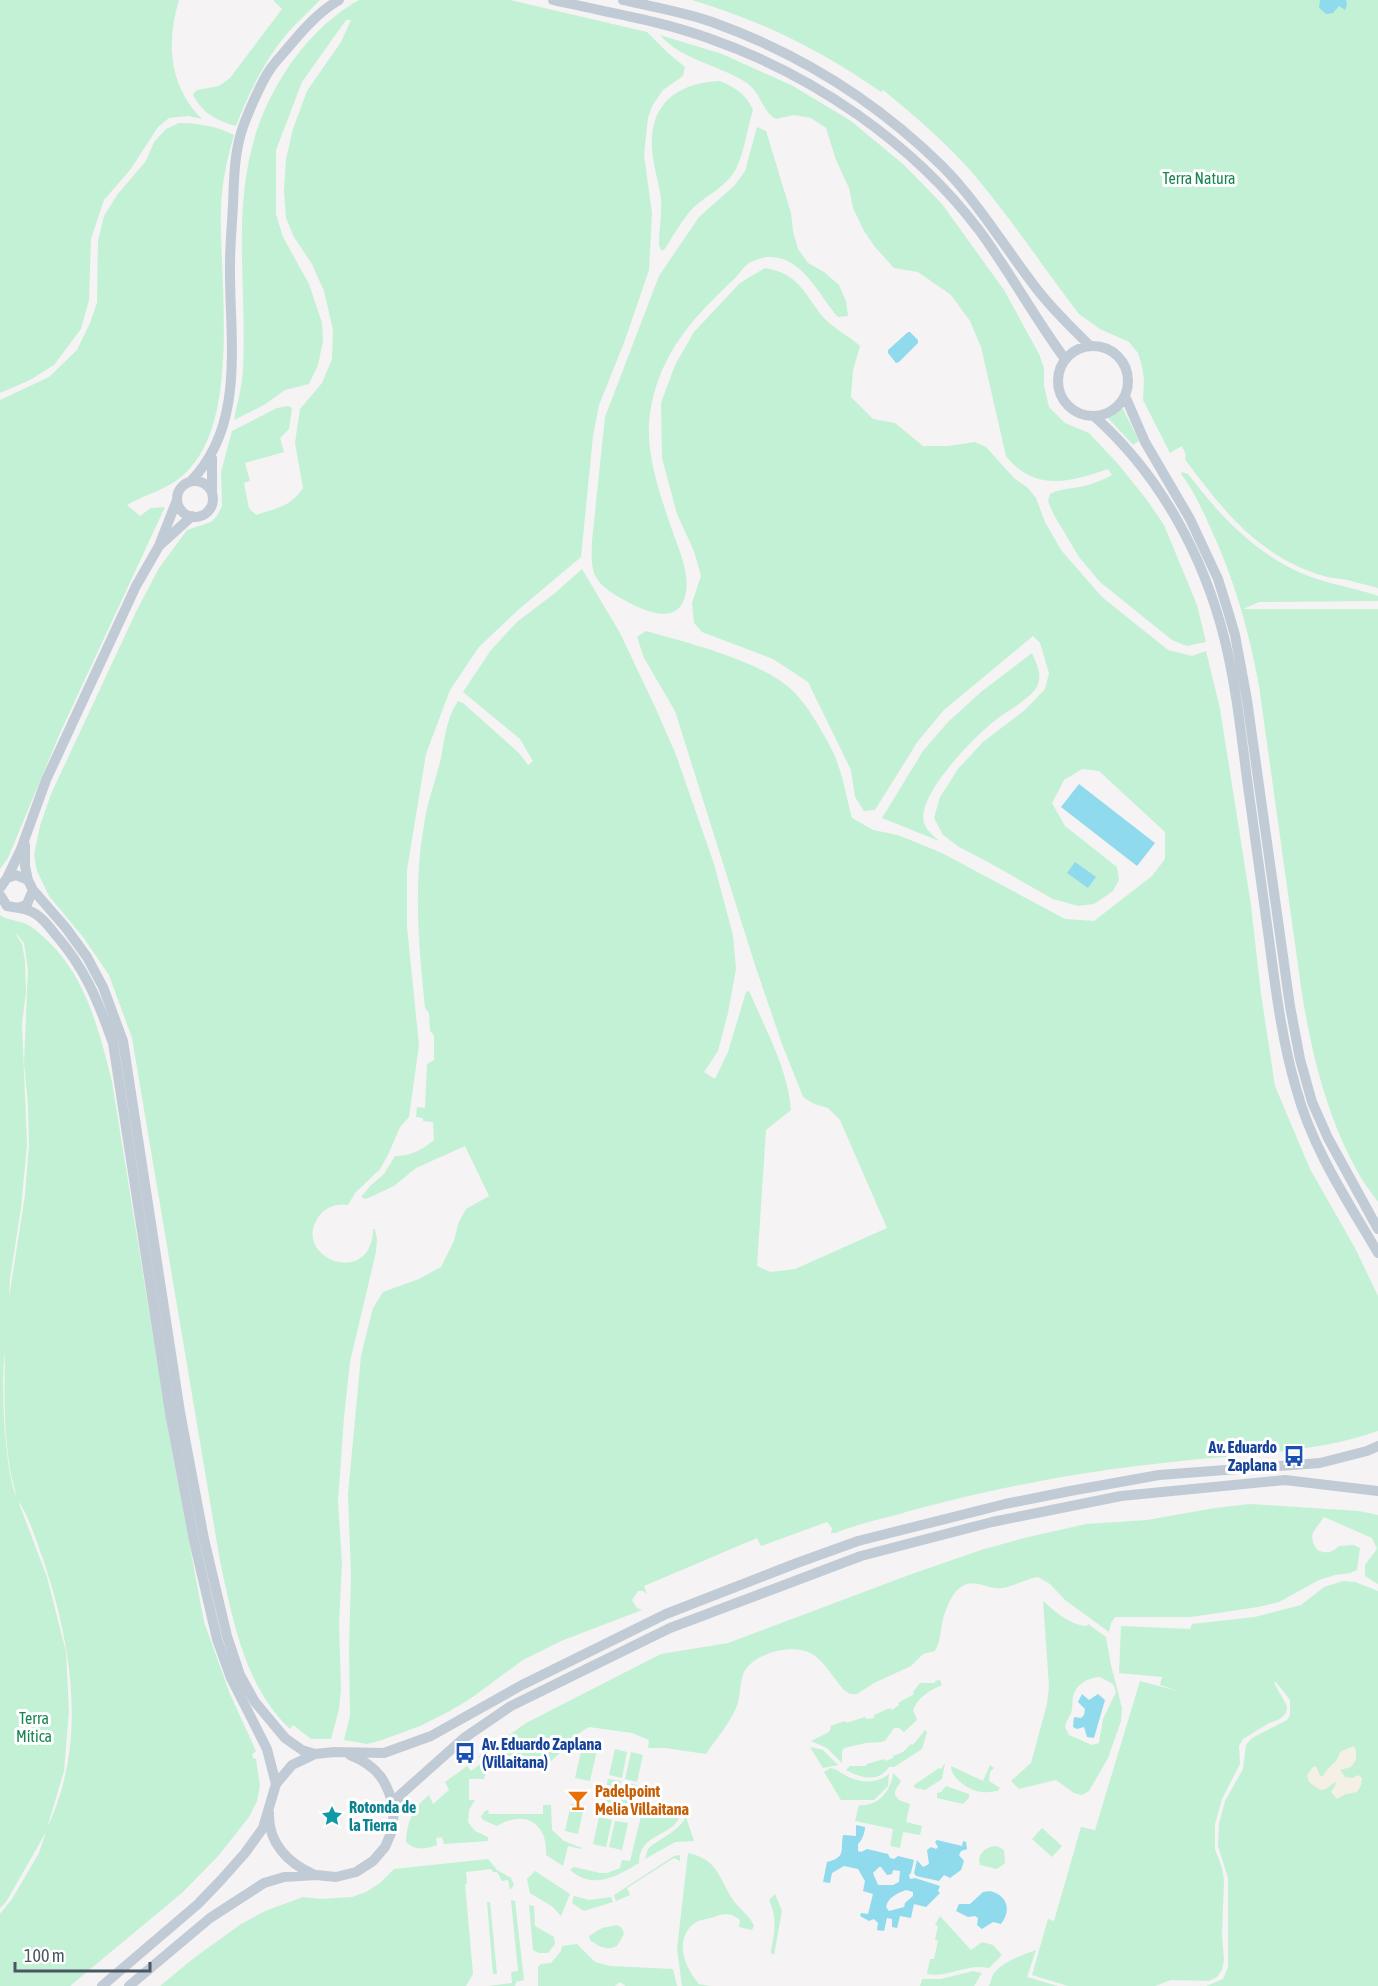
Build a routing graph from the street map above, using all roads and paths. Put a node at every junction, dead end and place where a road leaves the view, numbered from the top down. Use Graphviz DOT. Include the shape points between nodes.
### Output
graph roads {
  1 [pos="553,0"];
  2 [pos="623,0"];
  3 [pos="334,2"];
  4 [pos="1089,345"];
  5 [pos="1065,359"];
  6 [pos="1125,396"];
  7 [pos="1095,417"];
  8 [pos="212,455"];
  9 [pos="190,482"];
  10 [pos="212,495"];
  11 [pos="177,500"];
  12 [pos="192,516"];
  13 [pos="159,546"];
  14 [pos="25,837"];
  15 [pos="7,878"];
  16 [pos="30,885"];
  17 [pos="0,888"];
  18 [pos="0,895"];
  19 [pos="19,908"];
  20 [pos="1378,1229"];
  21 [pos="1378,1253"];
  22 [pos="1378,1446"];
  23 [pos="1378,1491"];
  24 [pos="344,1753"];
  25 [pos="315,1754"];
  26 [pos="276,1784"];
  27 [pos="269,1802"];
  28 [pos="394,1811"];
  29 [pos="316,1875"];
  30 [pos="102,1986"];
  31 [pos="129,1986"];
  1 -- 5 [label="main road" via="707,37 768,62 875,127 934,178 978,230"];
  2 -- 4 [label="main road" via="711,22 777,49 870,104 943,167 1038,290"];
  3 -- 8 [label="main road" via="304,28 269,71 241,131 235,161 230,265 233,356 227,409"];
  4 -- 5 [label="main road"];
  4 -- 6 [label="main road" via="1106,347 1120,357 1128,372"];
  5 -- 7 [label="main road" via="1057,379 1063,400 1079,414"];
  6 -- 7 [label="main road" via="1110,412"];
  6 -- 20 [label="main road" via="1145,442 1190,519 1228,611 1248,700 1300,1059 1312,1102 1328,1138"];
  7 -- 21 [label="main road" via="1118,436 1168,503 1195,556 1217,615 1241,731 1289,1062 1315,1139"];
  8 -- 9 [label="main road"];
  8 -- 10 [label="main road"];
  9 -- 10 [label="main road" via="204,484"];
  9 -- 11 [label="main road" via="179,491"];
  10 -- 12 [label="main road" via="207,512"];
  11 -- 12 [label="main road" via="181,511"];
  11 -- 13 [label="main road"];
  12 -- 13 [label="main road"];
  13 -- 14 [label="main road" via="136,586 46,780"];
  14 -- 15 [label="main road"];
  14 -- 16 [label="main road" via="25,866"];
  15 -- 16 [label="main road" via="16,875"];
  15 -- 17 [label="main road"];
  16 -- 19 [label="main road" via="27,904"];
  16 -- 25 [label="main road" via="87,957 123,1041 180,1412 226,1636 255,1702 285,1738"];
  18 -- 19 [label="main road" via="7,906"];
  19 -- 26 [label="main road" via="42,918 81,967 94,990 113,1043 170,1413 194,1541 217,1640 231,1678 267,1749"];
  22 -- 24 [label="main road" via="1320,1463 1159,1475 1070,1491 858,1541 666,1614 522,1685 431,1736 384,1753"];
  23 -- 28 [label="main road" via="1285,1480 1133,1494 992,1522 861,1556 670,1628 511,1706 439,1758 399,1796"];
  24 -- 25 [label="main road"];
  24 -- 28 [label="main road" via="363,1760 379,1774 390,1791"];
  25 -- 26 [label="main road" via="292,1765"];
  26 -- 27 [label="main road"];
  27 -- 29 [label="main road" via="274,1839 284,1855 298,1868"];
  27 -- 30 [label="main road" via="263,1828 227,1874"];
  28 -- 29 [label="main road" via="392,1831 373,1861 356,1872 336,1877"];
  29 -- 31 [label="main road" via="264,1883 210,1918"];
}
